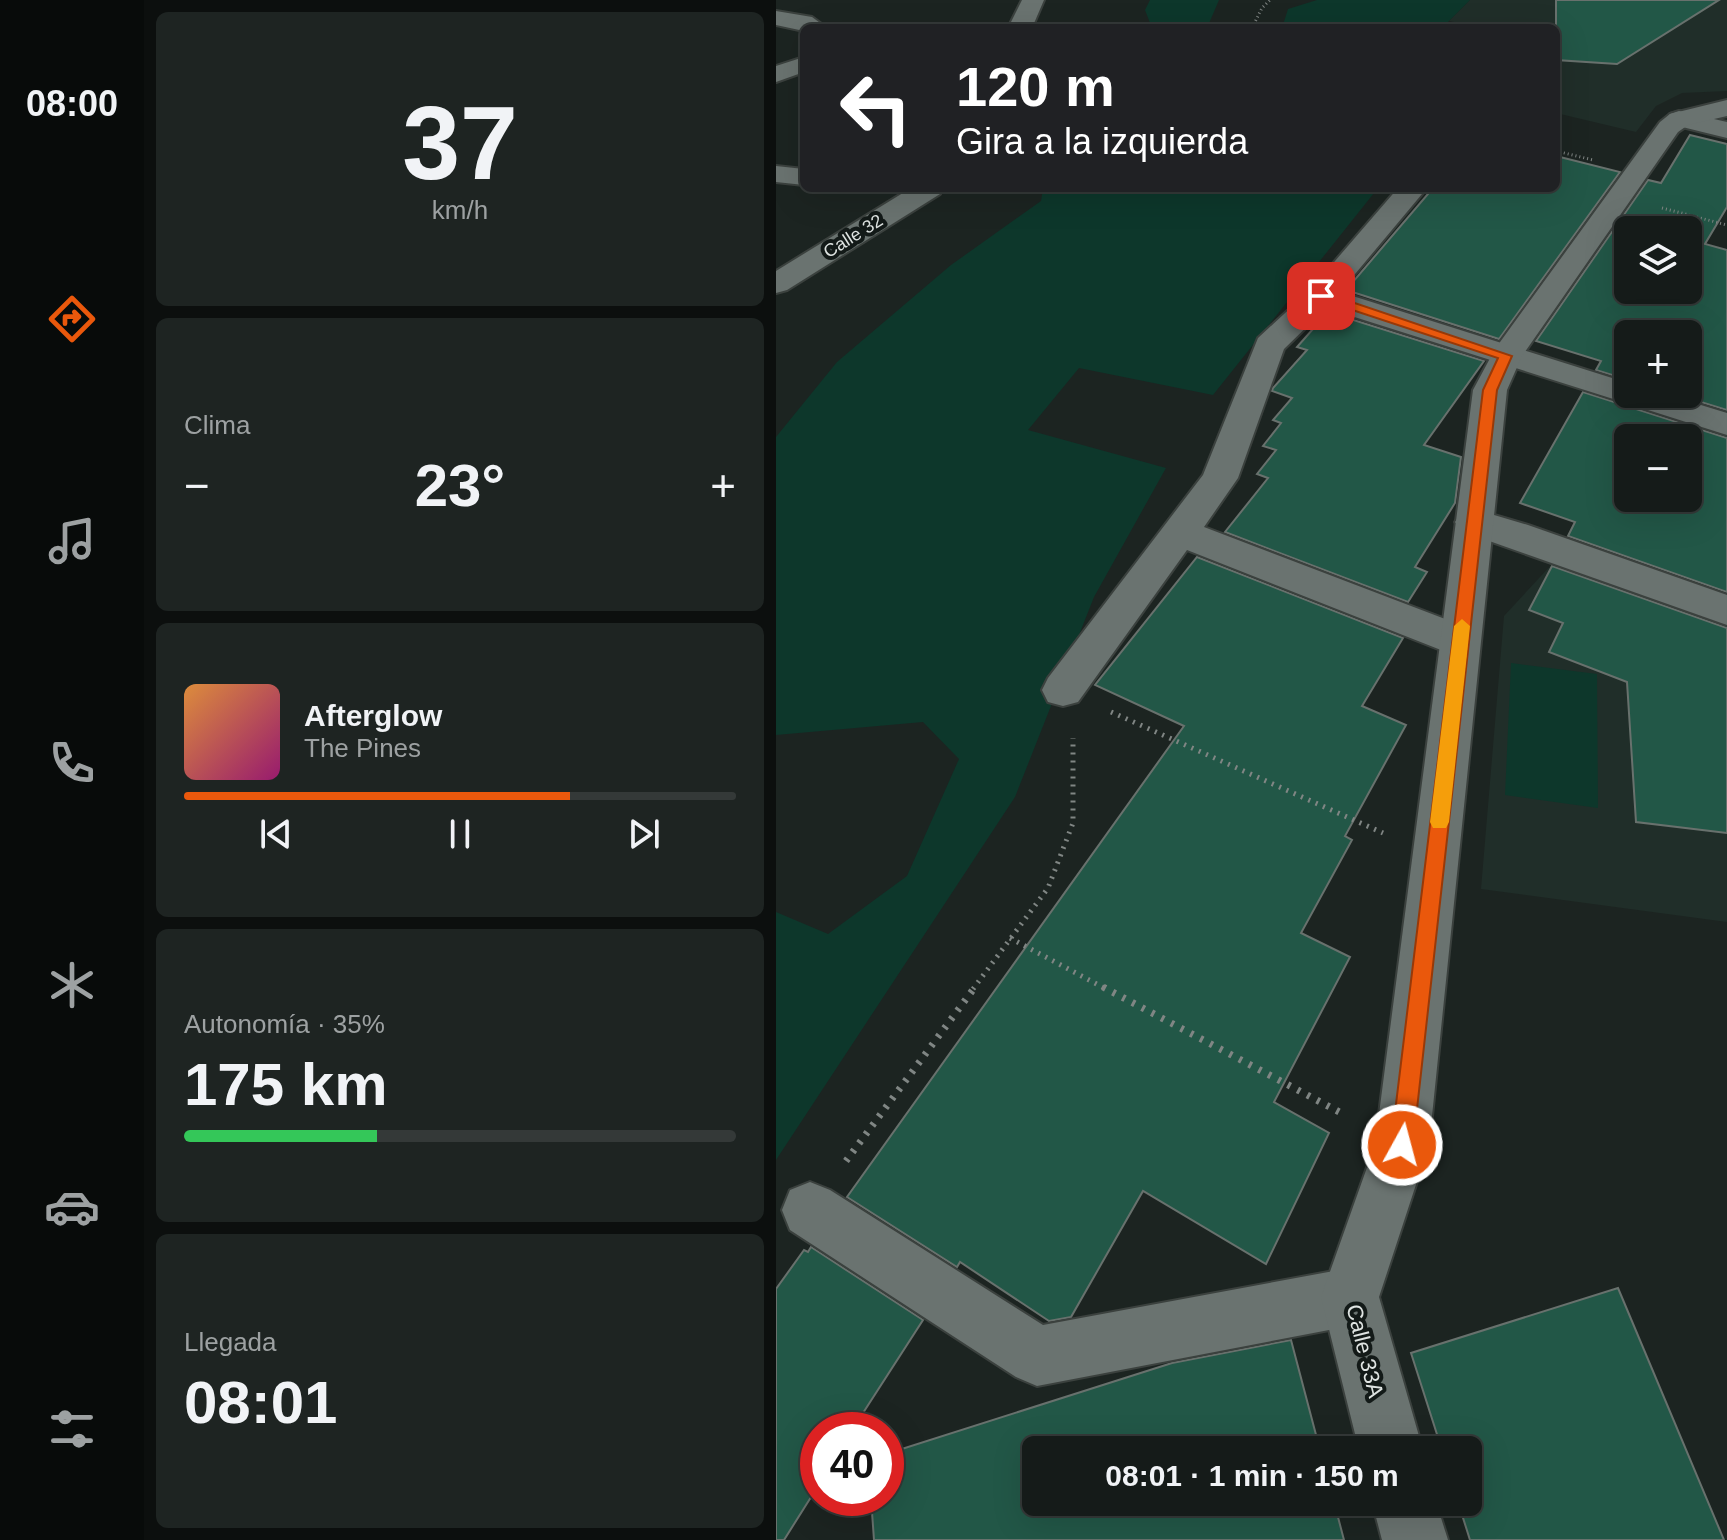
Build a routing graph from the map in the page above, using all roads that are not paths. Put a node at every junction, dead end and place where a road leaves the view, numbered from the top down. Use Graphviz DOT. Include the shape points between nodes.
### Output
graph roads {
  1 [pos="1033,0"];
  2 [pos="776,18"];
  3 [pos="808,24"];
  4 [pos="1022,24"];
  5 [pos="800,66"];
  6 [pos="776,75"];
  7 [pos="1727,108"];
  8 [pos="1679,119"];
  9 [pos="1727,130"];
  10 [pos="776,174"];
  11 [pos="800,177"];
  12 [pos="915,192"];
  13 [pos="1410,192"];
  14 [pos="776,284"];
  15 [pos="1321,296"];
  16 [pos="1506,356"];
  17 [pos="1614,390"];
  18 [pos="1674,408"];
  19 [pos="1727,424"];
  20 [pos="1474,522"];
  21 [pos="1182,533"];
  22 [pos="1727,610"];
  23 [pos="1460,641"];
  24 [pos="1063,690"];
  25 [pos="810,1210"];
  26 [pos="1350,1297"];
  27 [pos="1387,1436"];
  28 [pos="1408,1516"];
  29 [pos="1415,1540"];
  1 -- 4 [label="street"];
  2 -- 3 [label="street"];
  5 -- 6 [label="street"];
  7 -- 8 [label="street"];
  8 -- 9 [label="street"];
  8 -- 16 [label="street, Calle 33A"];
  10 -- 11 [label="street"];
  12 -- 14 [label="street, Calle 32"];
  13 -- 15 [label="street"];
  15 -- 16 [label="street"];
  15 -- 21 [label="street" via="1269,345 1220,478"];
  16 -- 17 [label="street"];
  16 -- 20 [label="street, Calle 33A" via="1490,390"];
  18 -- 19 [label="street"];
  20 -- 22 [label="street"];
  20 -- 23 [label="street, Calle 33A"];
  21 -- 23 [label="street"];
  21 -- 24 [label="street"];
  23 -- 26 [label="street, Calle 33A" via="1402,1145"];
  25 -- 26 [label="street" via="1037,1356"];
  26 -- 27 [label="street, Calle 33A"];
  28 -- 29 [label="street"];
}
